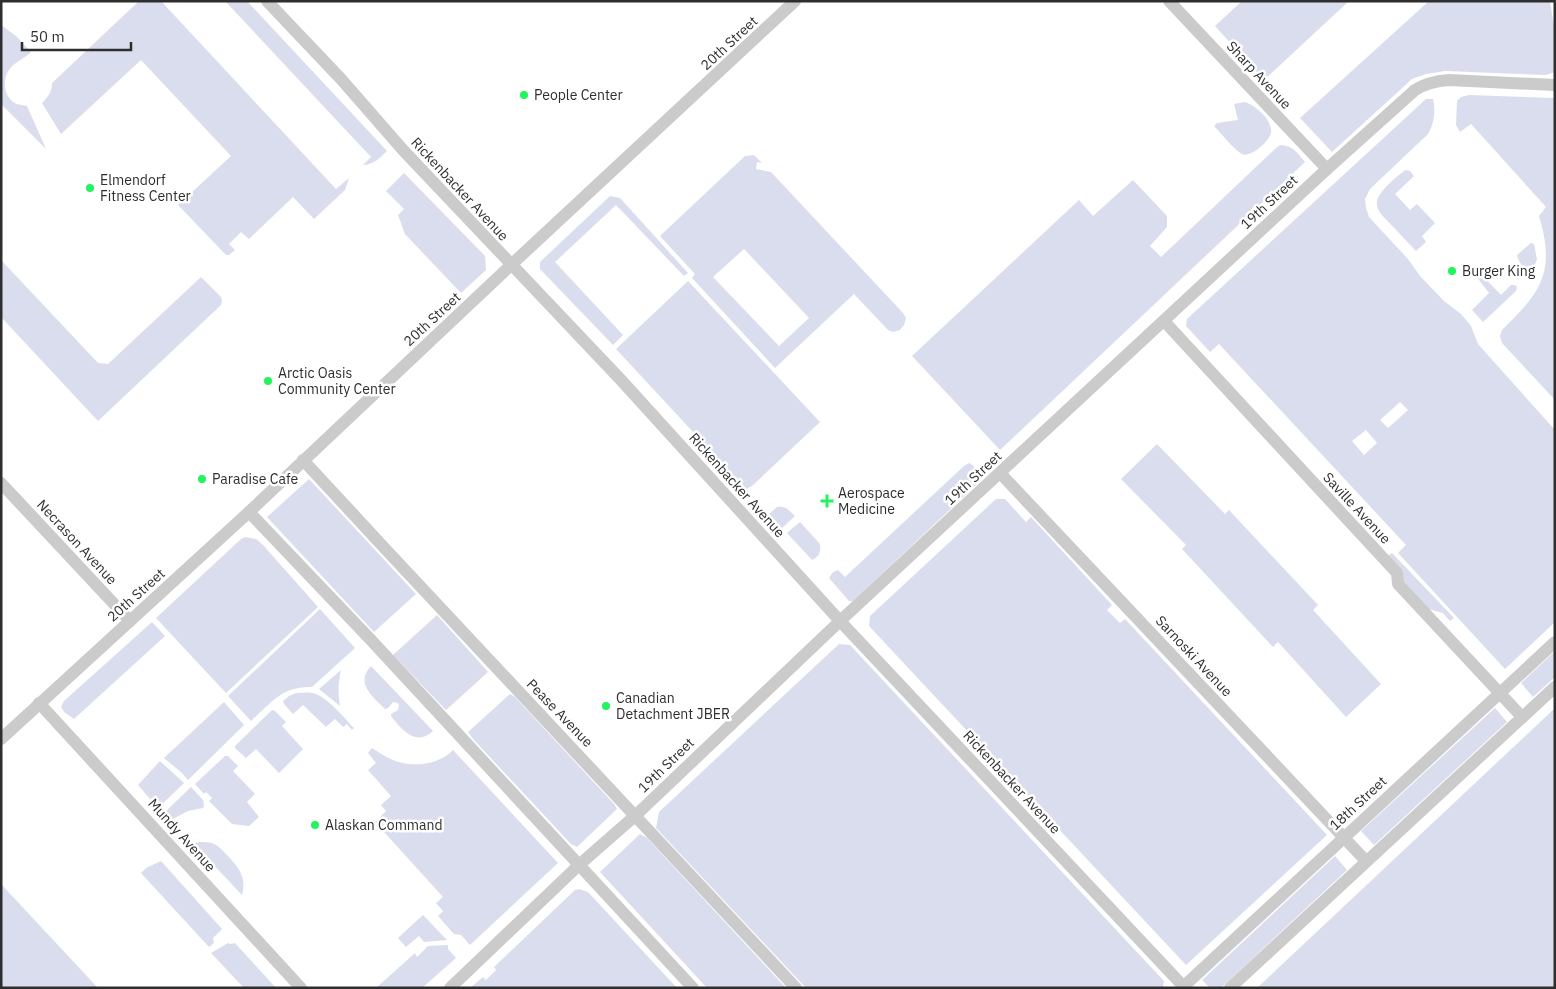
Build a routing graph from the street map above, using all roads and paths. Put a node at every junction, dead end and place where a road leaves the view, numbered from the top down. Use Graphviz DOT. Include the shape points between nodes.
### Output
graph roads {
  1 [pos="267,1"];
  2 [pos="795,1"];
  3 [pos="1169,1"];
  4 [pos="1555,85"];
  5 [pos="1327,169"];
  6 [pos="511,265"];
  7 [pos="1164,320"];
  8 [pos="303,460"];
  9 [pos="1000,473"];
  10 [pos="1,483"];
  11 [pos="249,512"];
  12 [pos="130,621"];
  13 [pos="840,621"];
  14 [pos="1555,642"];
  15 [pos="1555,687"];
  16 [pos="1500,693"];
  17 [pos="39,704"];
  18 [pos="1522,717"];
  19 [pos="1,739"];
  20 [pos="636,815"];
  21 [pos="1344,837"];
  22 [pos="1366,860"];
  23 [pos="579,865"];
  24 [pos="1184,987"];
  25 [pos="301,988"];
  26 [pos="450,988"];
  27 [pos="693,988"];
  28 [pos="796,988"];
  29 [pos="1230,988"];
  1 -- 6 [label="street, Rickenbacker Avenue"];
  2 -- 6 [label="street, 20th Street"];
  3 -- 5 [label="street, Sharp Avenue"];
  4 -- 5 [label="street, 19th Street" via="1449,80 1424,84"];
  5 -- 7 [label="street, 19th Street"];
  6 -- 8 [label="street, 20th Street"];
  6 -- 13 [label="street, Rickenbacker Avenue" via="621,380"];
  7 -- 9 [label="street, 19th Street"];
  7 -- 16 [label="street, Saville Avenue" via="1397,573 1398,584"];
  8 -- 11 [label="street, 20th Street"];
  8 -- 20 [label="street, Pease Avenue"];
  9 -- 13 [label="street, 19th Street"];
  9 -- 21 [label="street, Sarnoski Avenue"];
  10 -- 12 [label="street, Necrason Avenue"];
  11 -- 12 [label="street, 20th Street"];
  11 -- 23 [label="street"];
  12 -- 17 [label="street, 20th Street"];
  13 -- 20 [label="street, 19th Street"];
  13 -- 24 [label="street, Rickenbacker Avenue"];
  14 -- 16 [label="street, 18th Street"];
  15 -- 18 [label="street"];
  16 -- 18 [label="street, Saville Avenue"];
  16 -- 21 [label="street, 18th Street"];
  17 -- 19 [label="street, 20th Street"];
  17 -- 25 [label="street, Mundy Avenue"];
  18 -- 22 [label="street"];
  20 -- 23 [label="street, 19th Street"];
  20 -- 28 [label="street, Pease Avenue"];
  21 -- 22 [label="street, Sarnoski Avenue"];
  21 -- 24 [label="street, 18th Street"];
  22 -- 29 [label="street"];
  23 -- 26 [label="street, 19th Street"];
  23 -- 27 [label="street"];
}
